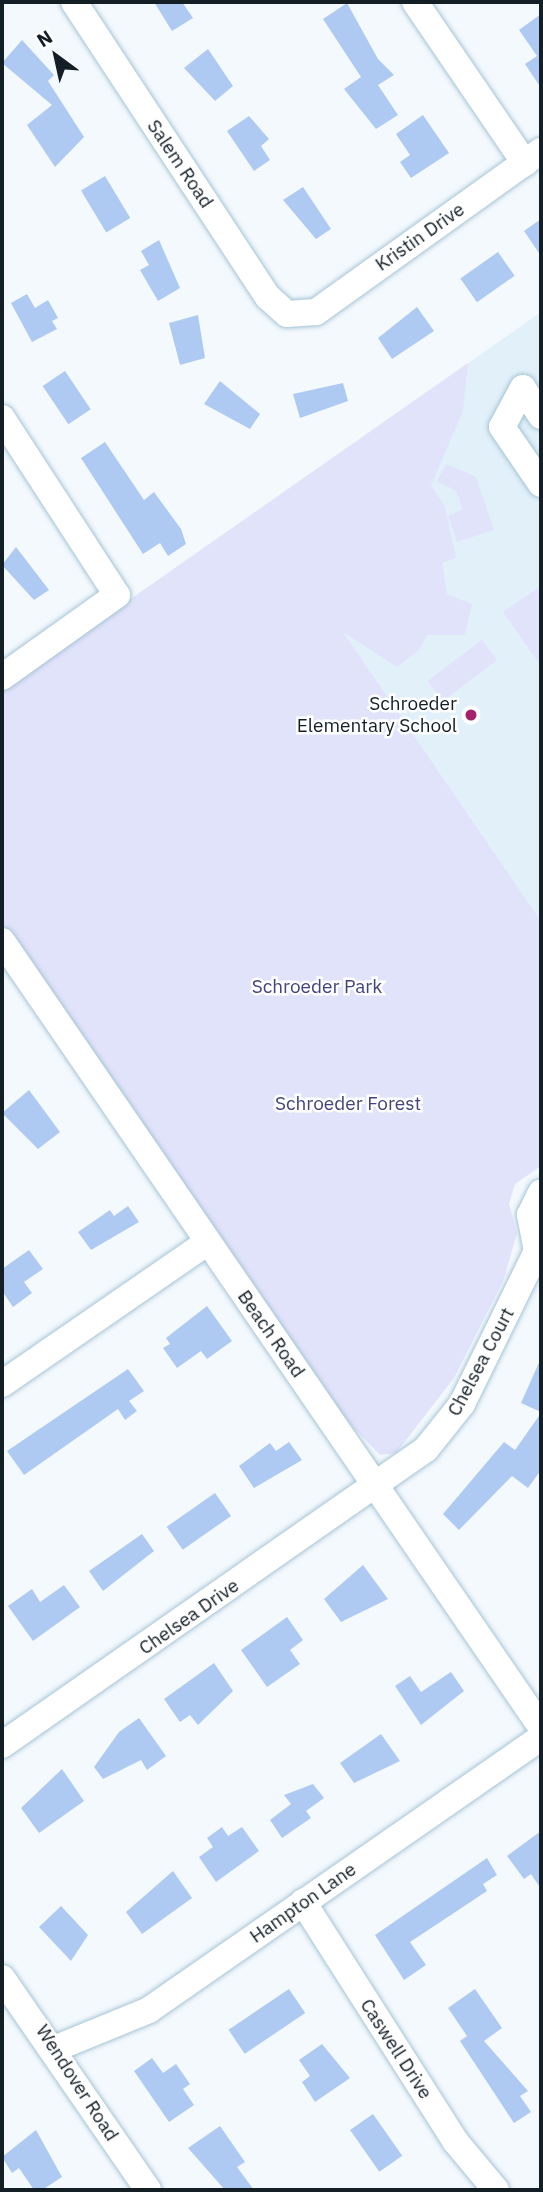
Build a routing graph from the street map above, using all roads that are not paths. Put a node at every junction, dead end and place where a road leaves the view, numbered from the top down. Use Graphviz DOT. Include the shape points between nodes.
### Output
graph roads {
  1 [pos="74,2"];
  2 [pos="415,2"];
  3 [pos="533,157"];
  4 [pos="295,316"];
  5 [pos="541,416"];
  6 [pos="2,418"];
  7 [pos="541,484"];
  8 [pos="2,677"];
  9 [pos="2,941"];
  10 [pos="541,1192"];
  11 [pos="208,1242"];
  12 [pos="539,1250"];
  13 [pos="2,1384"];
  14 [pos="377,1488"];
  15 [pos="541,1727"];
  16 [pos="541,1738"];
  17 [pos="2,1745"];
  18 [pos="303,1902"];
  19 [pos="2,1978"];
  20 [pos="54,2049"];
  21 [pos="148,2190"];
  22 [pos="496,2190"];
  1 -- 4 [label="street, Salem Road" via="268,298"];
  2 -- 3 [label="street"];
  3 -- 4 [label="street, Kristin Drive" via="331,302"];
  5 -- 7 [label="street" via="523,388 502,427"];
  6 -- 8 [label="street" via="117,595"];
  9 -- 11 [label="street, Beach Road"];
  10 -- 12 [label="street, Chelsea Court" via="530,1215"];
  11 -- 13 [label="street"];
  11 -- 14 [label="street, Beach Road"];
  12 -- 14 [label="street, Chelsea Court" via="452,1419 426,1449"];
  14 -- 15 [label="street, Beach Road"];
  14 -- 17 [label="street, Chelsea Drive"];
  16 -- 18 [label="street, Hampton Lane"];
  18 -- 20 [label="street, Hampton Lane" via="149,2010"];
  18 -- 22 [label="street, Caswell Drive" via="455,2141"];
  19 -- 20 [label="street, Wendover Road"];
  20 -- 21 [label="street, Wendover Road"];
}
